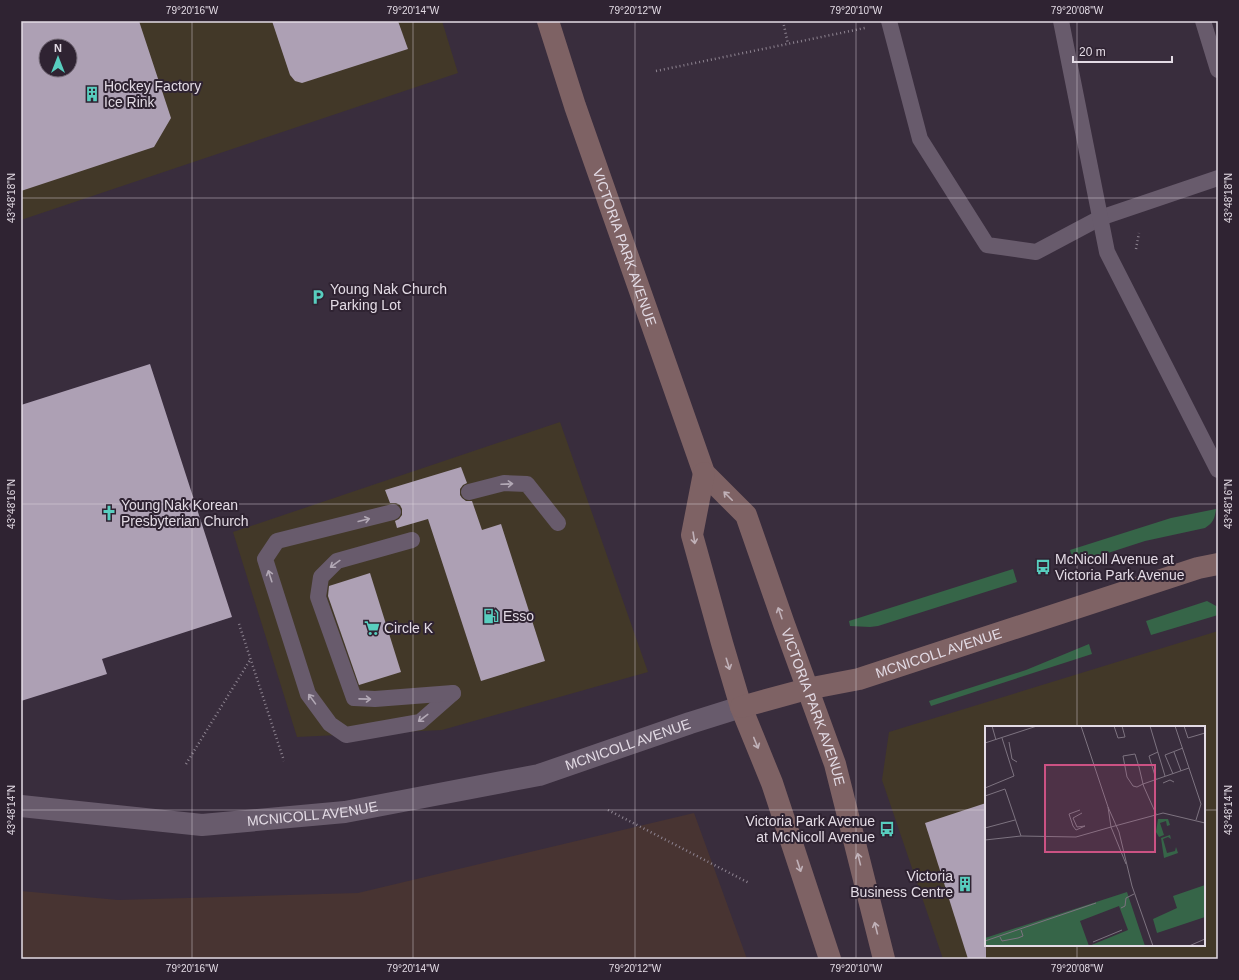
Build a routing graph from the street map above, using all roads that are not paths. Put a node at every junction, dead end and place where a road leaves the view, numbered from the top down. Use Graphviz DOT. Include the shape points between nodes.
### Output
graph roads {
  1 [pos="548,21"];
  2 [pos="1061,21"];
  3 [pos="1203,21"];
  4 [pos="889,22"];
  5 [pos="1218,70"];
  6 [pos="1218,178"];
  7 [pos="1100,218"];
  8 [pos="1218,470"];
  9 [pos="704,473"];
  10 [pos="470,492"];
  11 [pos="392,512"];
  12 [pos="558,523"];
  13 [pos="412,540"];
  14 [pos="1218,564"];
  15 [pos="808,689"];
  16 [pos="741,707"];
  17 [pos="21,806"];
  18 [pos="830,959"];
  19 [pos="884,959"];
  1 -- 9 [label="main road, VICTORIA PARK AVENUE" via="575,106"];
  2 -- 7 [label="lane"];
  3 -- 5 [label="lane"];
  4 -- 7 [label="lane" via="920,139 987,245 1036,252"];
  6 -- 7 [label="lane"];
  7 -- 8 [label="lane" via="1107,252"];
  15 -- 9 [label="main road, VICTORIA PARK AVENUE, one-way" via="746,515"];
  9 -- 16 [label="main road, one-way" via="692,535"];
  10 -- 12 [label="lane, one-way" via="504,483 527,484"];
  13 -- 11 [label="lane, one-way" via="337,561 321,577 318,597 354,698 375,699 453,693 420,722 346,735 330,724 308,694 265,559 277,541"];
  14 -- 15 [label="main road, MCNICOLL AVENUE" via="1198,568 859,678"];
  15 -- 16 [label="main road, MCNICOLL AVENUE"];
  19 -- 15 [label="main road, VICTORIA PARK AVENUE, one-way" via="835,764"];
  16 -- 17 [label="street, MCNICOLL AVENUE" via="539,775 346,812 202,826"];
  16 -- 18 [label="main road, one-way" via="772,783"];
}
